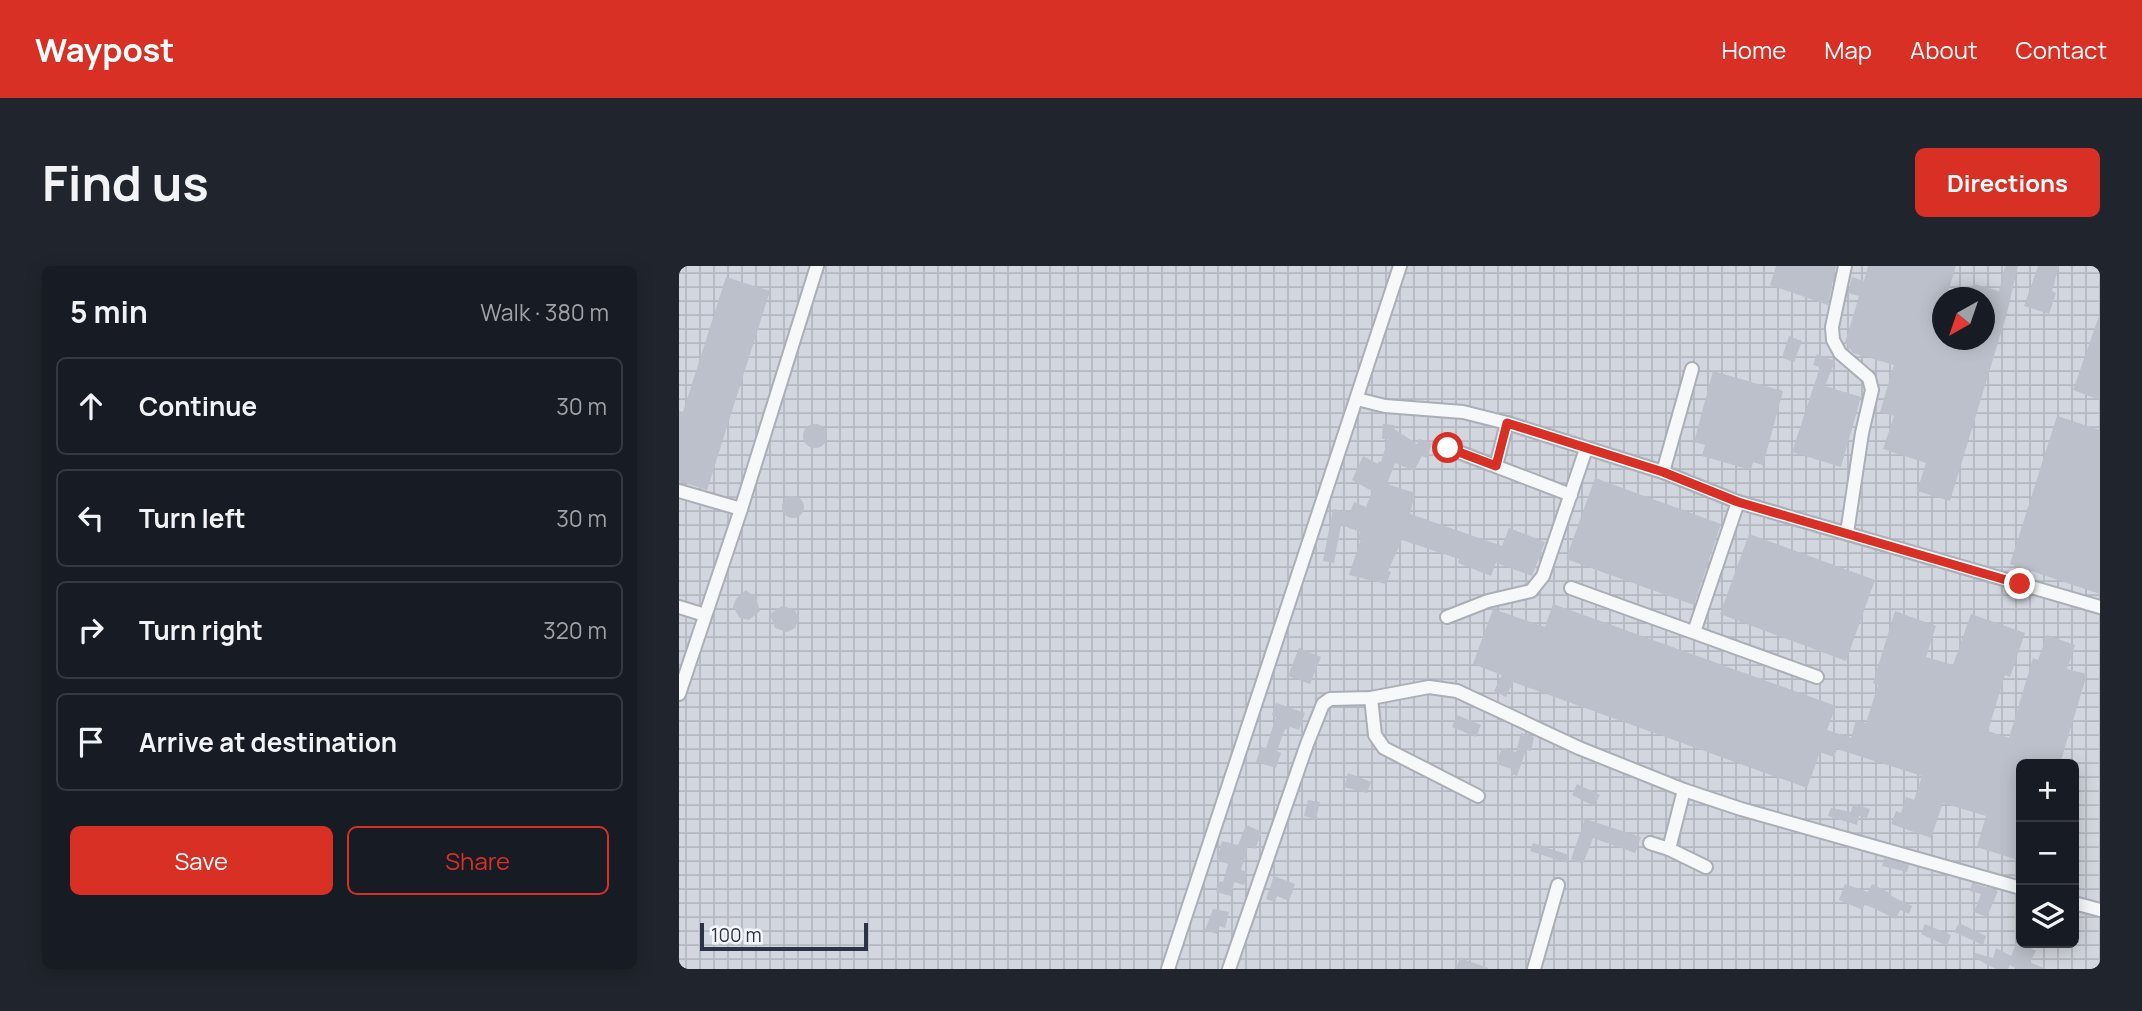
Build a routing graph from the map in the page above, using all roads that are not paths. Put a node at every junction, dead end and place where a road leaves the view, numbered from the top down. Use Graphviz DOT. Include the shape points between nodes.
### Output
graph roads {
  1 [pos="817,266"];
  2 [pos="1400,266"];
  3 [pos="1845,266"];
  4 [pos="1692,369"];
  5 [pos="1357,399"];
  6 [pos="1507,423"];
  7 [pos="1448,448"];
  8 [pos="1586,449"];
  9 [pos="1496,466"];
  10 [pos="1663,472"];
  11 [pos="679,491"];
  12 [pos="1571,495"];
  13 [pos="1738,502"];
  14 [pos="741,509"];
  15 [pos="1847,533"];
  16 [pos="1571,588"];
  17 [pos="679,607"];
  18 [pos="2100,607"];
  19 [pos="705,615"];
  20 [pos="1447,617"];
  21 [pos="1694,632"];
  22 [pos="1817,677"];
  23 [pos="679,694"];
  24 [pos="1371,698"];
  25 [pos="1684,790"];
  26 [pos="1478,796"];
  27 [pos="1650,843"];
  28 [pos="1668,849"];
  29 [pos="1706,867"];
  30 [pos="1558,885"];
  31 [pos="2016,887"];
  32 [pos="2079,904"];
  33 [pos="2100,910"];
  34 [pos="1168,969"];
  35 [pos="1229,969"];
  36 [pos="1534,969"];
  1 -- 14 [label="street"];
  2 -- 5 [label="street"];
  3 -- 15 [label="street" via="1833,341 1869,378 1872,390"];
  4 -- 10 [label="street"];
  5 -- 6 [label="street" via="1385,406 1463,412"];
  5 -- 34 [label="street"];
  6 -- 8 [label="street"];
  6 -- 9 [label="street"];
  7 -- 9 [label="street"];
  8 -- 10 [label="street"];
  8 -- 12 [label="street"];
  9 -- 12 [label="street"];
  10 -- 13 [label="street"];
  11 -- 14 [label="street"];
  12 -- 20 [label="street" via="1538,585 1523,594"];
  13 -- 15 [label="street"];
  13 -- 21 [label="street"];
  14 -- 19 [label="street"];
  15 -- 18 [label="street"];
  16 -- 21 [label="street"];
  17 -- 19 [label="street"];
  19 -- 23 [label="street"];
  21 -- 22 [label="street"];
  24 -- 25 [label="street" via="1429,687 1457,691"];
  24 -- 26 [label="street" via="1375,735 1384,748"];
  24 -- 35 [label="street" via="1330,699 1323,704"];
  25 -- 28 [label="street"];
  25 -- 31 [label="street"];
  27 -- 28 [label="street"];
  28 -- 29 [label="street"];
  30 -- 36 [label="street"];
  32 -- 33 [label="street"];
}
